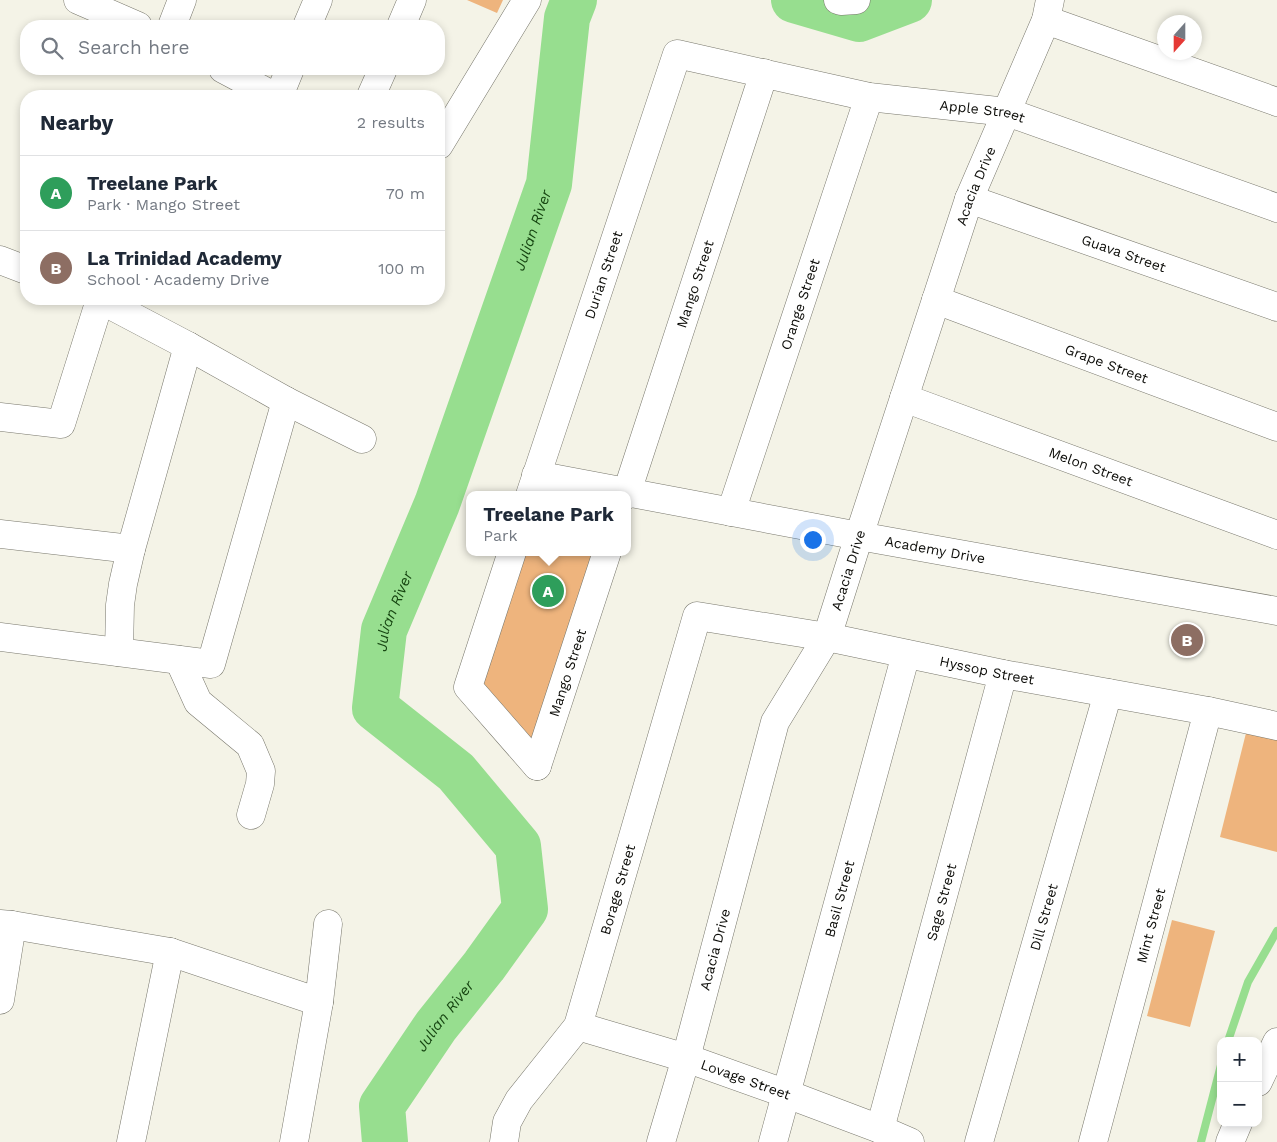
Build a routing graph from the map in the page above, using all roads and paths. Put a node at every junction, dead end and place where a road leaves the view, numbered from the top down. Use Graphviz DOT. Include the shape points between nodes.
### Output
graph roads {
  1 [pos="78,0"];
  2 [pos="182,0"];
  3 [pos="318,0"];
  4 [pos="412,0"];
  5 [pos="527,0"];
  6 [pos="838,0"];
  7 [pos="856,0"];
  8 [pos="1048,10"];
  9 [pos="124,20"];
  10 [pos="174,20"];
  11 [pos="310,20"];
  12 [pos="404,20"];
  13 [pos="677,54"];
  14 [pos="764,73"];
  15 [pos="234,75"];
  16 [pos="288,75"];
  17 [pos="380,75"];
  18 [pos="262,90"];
  19 [pos="281,90"];
  20 [pos="374,90"];
  21 [pos="869,97"];
  22 [pos="1277,102"];
  23 [pos="1007,112"];
  24 [pos="445,135"];
  25 [pos="969,199"];
  26 [pos="1277,208"];
  27 [pos="0,260"];
  28 [pos="20,268"];
  29 [pos="936,300"];
  30 [pos="98,305"];
  31 [pos="111,305"];
  32 [pos="1277,307"];
  33 [pos="188,346"];
  34 [pos="904,398"];
  35 [pos="286,401"];
  36 [pos="0,417"];
  37 [pos="1277,427"];
  38 [pos="362,439"];
  39 [pos="533,485"];
  40 [pos="603,491"];
  41 [pos="627,491"];
  42 [pos="631,494"];
  43 [pos="731,512"];
  44 [pos="0,534"];
  45 [pos="1277,535"];
  46 [pos="859,536"];
  47 [pos="131,549"];
  48 [pos="511,556"];
  49 [pos="606,556"];
  50 [pos="1277,610"];
  51 [pos="697,616"];
  52 [pos="0,637"];
  53 [pos="827,637"];
  54 [pos="120,652"];
  55 [pos="906,654"];
  56 [pos="179,660"];
  57 [pos="1003,674"];
  58 [pos="1108,692"];
  59 [pos="1208,711"];
  60 [pos="1277,726"];
  61 [pos="251,815"];
  62 [pos="6,924"];
  63 [pos="328,924"];
  64 [pos="170,952"];
  65 [pos="0,1000"];
  66 [pos="319,1002"];
  67 [pos="578,1026"];
  68 [pos="1277,1042"];
  69 [pos="686,1058"];
  70 [pos="1262,1074"];
  71 [pos="786,1094"];
  72 [pos="1236,1127"];
  73 [pos="880,1129"];
  74 [pos="131,1142"];
  75 [pos="294,1142"];
  76 [pos="504,1142"];
  77 [pos="661,1142"];
  78 [pos="773,1142"];
  79 [pos="910,1142"];
  80 [pos="979,1142"];
  81 [pos="1093,1142"];
  82 [pos="1230,1142"];
  1 -- 9 [label="street"];
  2 -- 10 [label="street"];
  3 -- 11 [label="street"];
  4 -- 12 [label="street"];
  5 -- 24 [label="street"];
  6 -- 7 [label="street"];
  8 -- 22 [label="street"];
  8 -- 23 [label="street, Acacia Drive"];
  13 -- 14 [label="street, Apple Street"];
  13 -- 39 [label="street, Durian Street"];
  14 -- 21 [label="street, Apple Street"];
  14 -- 41 [label="street, Mango Street"];
  15 -- 18 [label="street"];
  16 -- 19 [label="street"];
  17 -- 20 [label="street"];
  21 -- 23 [label="street, Apple Street"];
  21 -- 43 [label="street, Orange Street"];
  23 -- 25 [label="street, Acacia Drive"];
  23 -- 26 [label="street, Apple Street"];
  25 -- 29 [label="street, Acacia Drive"];
  25 -- 32 [label="street, Guava Street"];
  27 -- 28 [label="street"];
  29 -- 34 [label="street, Acacia Drive"];
  29 -- 37 [label="street, Grape Street"];
  30 -- 36 [label="street" via="61,424"];
  31 -- 33 [label="street"];
  33 -- 35 [label="street"];
  33 -- 47 [label="street"];
  34 -- 45 [label="street, Melon Street"];
  34 -- 46 [label="street, Acacia Drive"];
  35 -- 38 [label="street"];
  35 -- 56 [label="street" via="210,664"];
  39 -- 40 [label="street, Academy Drive"];
  42 -- 43 [label="street, Academy Drive"];
  43 -- 46 [label="street, Academy Drive"];
  44 -- 47 [label="street"];
  46 -- 50 [label="street, Academy Drive"];
  46 -- 53 [label="street, Acacia Drive"];
  47 -- 54 [label="street" via="120,605"];
  48 -- 49 [label="street, Mango Street" via="468,687 537,766"];
  51 -- 53 [label="street, Hyssop Street"];
  51 -- 67 [label="street, Borage Street"];
  52 -- 54 [label="street"];
  53 -- 55 [label="street, Hyssop Street"];
  53 -- 69 [label="street, Acacia Drive" via="775,722"];
  54 -- 56 [label="street"];
  55 -- 57 [label="street, Hyssop Street"];
  55 -- 71 [label="street, Basil Street"];
  56 -- 61 [label="street" via="198,702 250,744 261,771"];
  57 -- 58 [label="street, Hyssop Street"];
  57 -- 73 [label="street, Sage Street"];
  58 -- 59 [label="street, Hyssop Street"];
  58 -- 80 [label="street, Dill Street"];
  59 -- 60 [label="street, Hyssop Street"];
  59 -- 81 [label="street, Mint Street"];
  62 -- 64 [label="street"];
  62 -- 65 [label="street"];
  63 -- 66 [label="street"];
  64 -- 66 [label="street"];
  64 -- 74 [label="street"];
  66 -- 75 [label="street"];
  67 -- 69 [label="street, Lovage Street"];
  67 -- 76 [label="street, Borage Street" via="519,1100 507,1122"];
  68 -- 70 [label="street"];
  69 -- 71 [label="street, Lovage Street"];
  69 -- 77 [label="street, Acacia Drive"];
  71 -- 73 [label="street, Lovage Street"];
  71 -- 78 [label="street, Basil Street"];
  72 -- 82 [label="street"];
  73 -- 79 [label="street, Lovage Street"];
}
